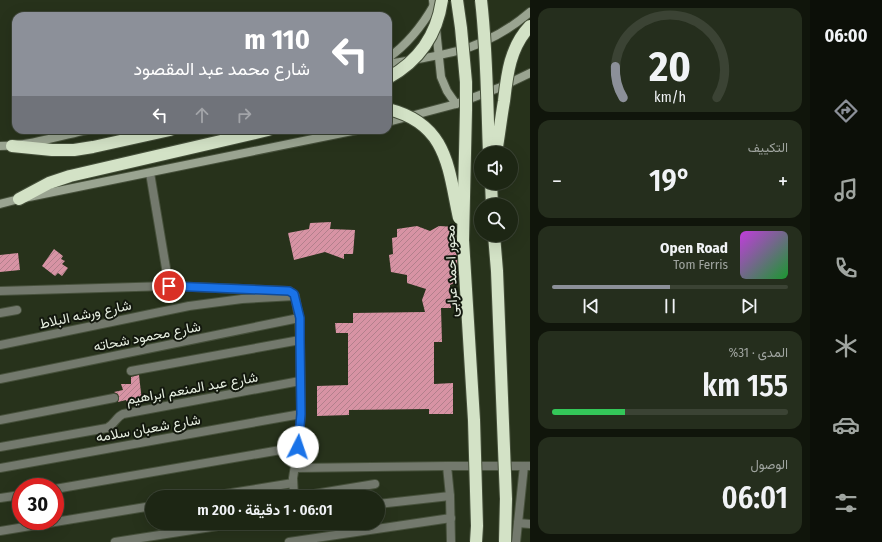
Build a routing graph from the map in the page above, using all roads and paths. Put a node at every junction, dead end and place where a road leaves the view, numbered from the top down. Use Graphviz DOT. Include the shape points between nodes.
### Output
graph roads {
  1 [pos="456,0"];
  2 [pos="481,0"];
  3 [pos="436,2"];
  4 [pos="530,12"];
  5 [pos="530,26"];
  6 [pos="392,55"];
  7 [pos="439,55"];
  8 [pos="392,63"];
  9 [pos="530,73"];
  10 [pos="392,75"];
  11 [pos="456,104"];
  12 [pos="392,110"];
  13 [pos="392,121"];
  14 [pos="67,134"];
  15 [pos="152,134"];
  16 [pos="251,134"];
  17 [pos="338,134"];
  18 [pos="6,146"];
  19 [pos="489,146"];
  20 [pos="497,146"];
  21 [pos="150,173"];
  22 [pos="19,199"];
  23 [pos="0,204"];
  24 [pos="463,240"];
  25 [pos="495,242"];
  26 [pos="169,286"];
  27 [pos="0,290"];
  28 [pos="295,296"];
  29 [pos="17,310"];
  30 [pos="0,313"];
  31 [pos="300,318"];
  32 [pos="300,340"];
  33 [pos="0,344"];
  34 [pos="131,371"];
  35 [pos="0,379"];
  36 [pos="300,381"];
  37 [pos="114,398"];
  38 [pos="301,414"];
  39 [pos="0,420"];
  40 [pos="0,447"];
  41 [pos="298,447"];
  42 [pos="447,466"];
  43 [pos="527,466"];
  44 [pos="0,468"];
  45 [pos="295,468"];
  46 [pos="293,483"];
  47 [pos="376,484"];
  48 [pos="64,487"];
  49 [pos="250,490"];
  50 [pos="294,490"];
  51 [pos="339,490"];
  52 [pos="521,492"];
  53 [pos="530,492"];
  54 [pos="12,496"];
  55 [pos="450,496"];
  56 [pos="0,498"];
  57 [pos="385,503"];
  58 [pos="145,507"];
  59 [pos="451,518"];
  60 [pos="518,523"];
  61 [pos="530,524"];
  62 [pos="193,530"];
  63 [pos="0,531"];
  64 [pos="115,542"];
  65 [pos="289,542"];
  66 [pos="451,542"];
  67 [pos="476,542"];
  68 [pos="504,542"];
  69 [pos="516,542"];
  1 -- 24 [label="highway, محور احمد عرابى, bridge" via="463,42 466,89"];
  2 -- 19 [label="highway, bridge" via="486,48"];
  3 -- 6 [label="street" via="413,36"];
  3 -- 7 [label="street"];
  3 -- 10 [label="highway, bridge" via="439,18 430,39 408,65"];
  4 -- 7 [label="street" via="516,24 491,38 465,49"];
  5 -- 20 [label="highway, bridge" via="516,45 509,64"];
  7 -- 8 [label="street"];
  7 -- 11 [label="street" via="444,85"];
  9 -- 11 [label="street"];
  11 -- 13 [label="street"];
  12 -- 24 [label="highway, bridge" via="416,121 431,133 442,150 449,169"];
  14 -- 18 [label="street"];
  15 -- 18 [label="highway" via="74,150"];
  16 -- 22 [label="highway" via="70,176 49,183"];
  17 -- 21 [label="street"];
  21 -- 22 [label="street"];
  21 -- 26 [label="street"];
  22 -- 23 [label="street"];
  24 -- 67 [label="highway, محور احمد عرابى, bridge" via="474,420"];
  25 -- 68 [label="highway, bridge" via="506,499"];
  26 -- 27 [label="street"];
  26 -- 28 [label="street" via="289,291"];
  28 -- 31 [label="street"];
  28 -- 33 [label="street, شارع ورشه البلاط" via="189,306"];
  29 -- 30 [label="street"];
  31 -- 32 [label="street"];
  31 -- 35 [label="street, شارع محمود شحاته"];
  32 -- 34 [label="street"];
  32 -- 36 [label="street"];
  36 -- 38 [label="street"];
  36 -- 40 [label="street, شارع عبد المنعم ابراهيم" via="123,414 107,428"];
  37 -- 39 [label="street"];
  38 -- 41 [label="street"];
  38 -- 44 [label="street, شارع شعبان سلامه"];
  41 -- 45 [label="street"];
  41 -- 48 [label="street"];
  42 -- 43 [label="street"];
  42 -- 45 [label="street"];
  42 -- 55 [label="street"];
  43 -- 52 [label="street"];
  45 -- 46 [label="street"];
  46 -- 49 [label="street"];
  46 -- 50 [label="street"];
  47 -- 51 [label="street"];
  52 -- 53 [label="street"];
  52 -- 60 [label="street"];
  54 -- 56 [label="street"];
  55 -- 57 [label="street"];
  55 -- 59 [label="street"];
  58 -- 63 [label="street"];
  59 -- 65 [label="street"];
  59 -- 66 [label="street"];
  60 -- 61 [label="street"];
  60 -- 69 [label="street"];
  62 -- 64 [label="street"];
}
